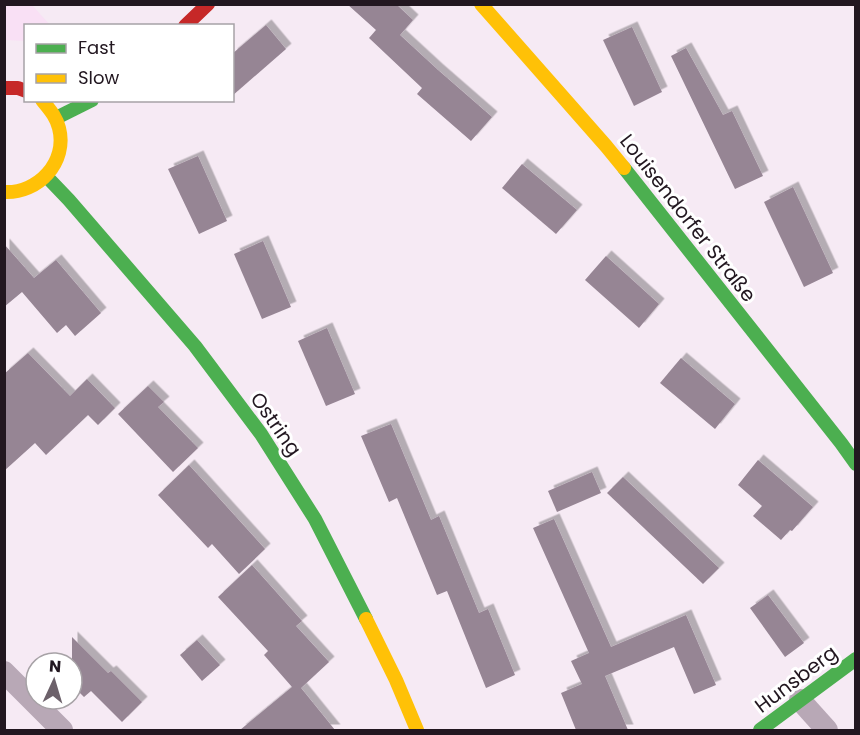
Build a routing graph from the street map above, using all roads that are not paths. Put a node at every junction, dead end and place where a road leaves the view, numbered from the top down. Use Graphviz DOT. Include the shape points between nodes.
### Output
graph roads {
  1 [pos="208,4"];
  2 [pos="481,4"];
  3 [pos="186,24"];
  4 [pos="4,88"];
  5 [pos="24,90"];
  6 [pos="44,102"];
  7 [pos="88,102"];
  8 [pos="56,117"];
  9 [pos="47,177"];
  10 [pos="4,192"];
  11 [pos="855,464"];
  12 [pos="855,659"];
  13 [pos="4,672"];
  14 [pos="800,700"];
  15 [pos="62,730"];
  16 [pos="417,730"];
  17 [pos="760,730"];
  18 [pos="826,730"];
  1 -- 3 [label="street"];
  2 -- 11 [label="street, Louisendorfer Straße" via="606,146"];
  4 -- 5 [label="street"];
  6 -- 8 [label="street"];
  7 -- 8 [label="street"];
  8 -- 9 [label="street" via="61,136 59,155"];
  9 -- 10 [label="street" via="30,188"];
  9 -- 16 [label="street, Ostring" via="195,346 261,434 341,568"];
  12 -- 14 [label="street, Hunsberg"];
  13 -- 15 [label="street"];
  14 -- 17 [label="street, Hunsberg"];
  14 -- 18 [label="street"];
}
